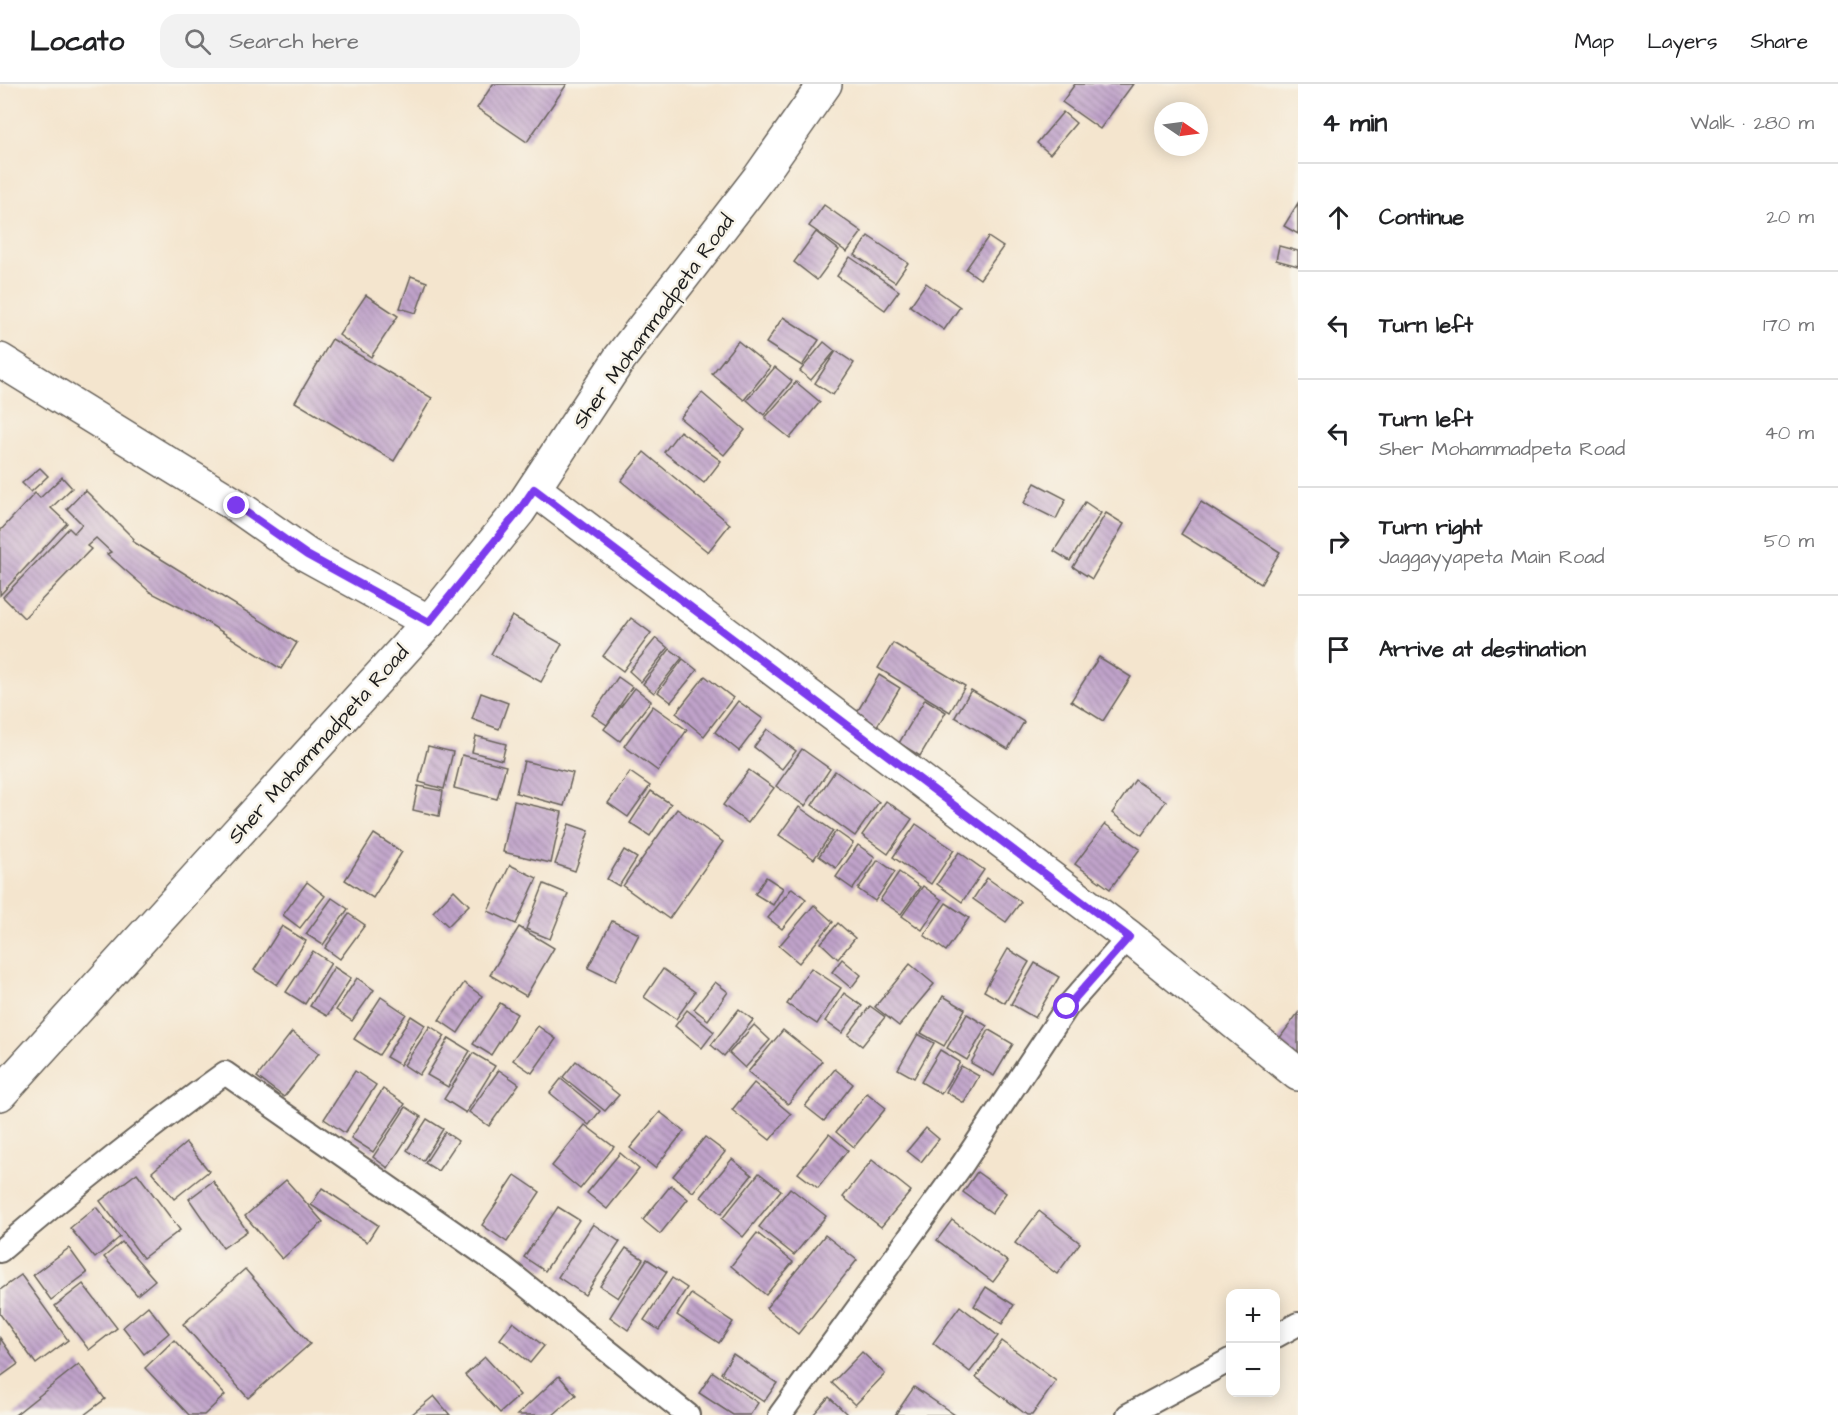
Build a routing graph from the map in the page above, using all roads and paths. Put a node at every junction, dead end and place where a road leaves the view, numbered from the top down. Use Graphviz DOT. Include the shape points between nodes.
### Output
graph roads {
  1 [pos="825,84"];
  2 [pos="0,360"];
  3 [pos="534,489"];
  4 [pos="429,622"];
  5 [pos="1129,937"];
  6 [pos="1298,1074"];
  7 [pos="0,1094"];
  8 [pos="0,1251"];
  9 [pos="1298,1324"];
  10 [pos="1280,1333"];
  11 [pos="1226,1362"];
  12 [pos="688,1415"];
  13 [pos="780,1415"];
  14 [pos="1128,1415"];
  1 -- 3 [label="main road, Sher Mohammadpeta Road" via="759,178 620,358"];
  2 -- 4 [label="main road" via="237,506 307,555"];
  3 -- 4 [label="main road, Sher Mohammadpeta Road"];
  3 -- 5 [label="main road"];
  4 -- 7 [label="main road, Sher Mohammadpeta Road"];
  5 -- 6 [label="main road"];
  5 -- 13 [label="street" via="1067,1007 962,1165"];
  8 -- 12 [label="street" via="99,1167 225,1073 503,1267"];
  9 -- 10 [label="street"];
  11 -- 14 [label="street"];
}
